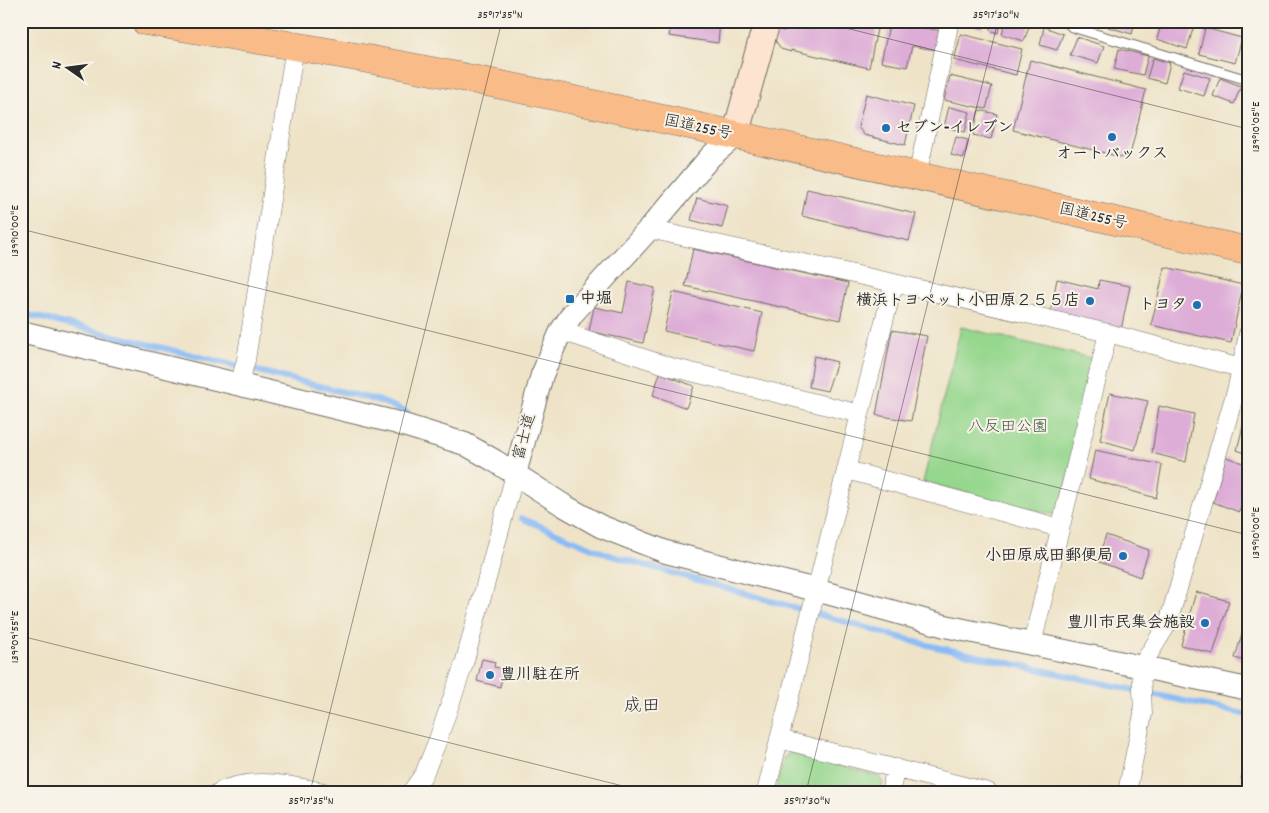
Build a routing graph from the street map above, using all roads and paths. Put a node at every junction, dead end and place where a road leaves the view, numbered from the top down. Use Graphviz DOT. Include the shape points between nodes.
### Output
graph roads {
  1 [pos="144,21"];
  2 [pos="767,21"];
  3 [pos="950,21"];
  4 [pos="1066,21"];
  5 [pos="295,46"];
  6 [pos="1248,80"];
  7 [pos="735,136"];
  8 [pos="917,177"];
  9 [pos="649,229"];
  10 [pos="1248,251"];
  11 [pos="894,283"];
  12 [pos="561,331"];
  13 [pos="21,332"];
  14 [pos="1108,333"];
  15 [pos="1248,334"];
  16 [pos="1244,369"];
  17 [pos="242,373"];
  18 [pos="860,414"];
  19 [pos="847,470"];
  20 [pos="515,474"];
  21 [pos="1060,528"];
  22 [pos="813,604"];
  23 [pos="1032,644"];
  24 [pos="1141,675"];
  25 [pos="1248,689"];
  26 [pos="779,738"];
  27 [pos="896,768"];
  28 [pos="219,792"];
  29 [pos="323,792"];
  30 [pos="412,792"];
  31 [pos="766,792"];
  32 [pos="890,792"];
  33 [pos="988,792"];
  34 [pos="1127,792"];
  1 -- 5 [label="highway, 国道255号"];
  2 -- 7 [label="main road"];
  3 -- 8 [label="street"];
  4 -- 6 [label="lane" via="1072,27"];
  5 -- 7 [label="highway, 国道255号" via="457,76"];
  5 -- 17 [label="street"];
  7 -- 8 [label="highway, 国道255号"];
  7 -- 9 [label="street, 富士道" via="710,156"];
  8 -- 10 [label="highway, 国道255号"];
  9 -- 11 [label="street"];
  9 -- 12 [label="street, 富士道" via="573,313"];
  11 -- 14 [label="street"];
  11 -- 18 [label="street"];
  12 -- 18 [label="street" via="671,367"];
  12 -- 20 [label="street, 富士道" via="542,375"];
  13 -- 17 [label="street"];
  14 -- 16 [label="street"];
  14 -- 21 [label="street"];
  15 -- 16 [label="street"];
  16 -- 24 [label="street" via="1168,623"];
  17 -- 20 [label="street" via="456,441"];
  18 -- 19 [label="street"];
  19 -- 21 [label="street"];
  19 -- 22 [label="street"];
  20 -- 22 [label="street" via="600,526"];
  20 -- 30 [label="street, 富士道" via="464,664 424,774"];
  21 -- 23 [label="street"];
  22 -- 23 [label="street"];
  22 -- 26 [label="street"];
  23 -- 24 [label="street"];
  24 -- 25 [label="street"];
  24 -- 34 [label="street" via="1143,714"];
  26 -- 27 [label="street"];
  26 -- 31 [label="street"];
  27 -- 32 [label="street"];
  27 -- 33 [label="street"];
  28 -- 29 [label="street" via="250,783 287,784"];
}
